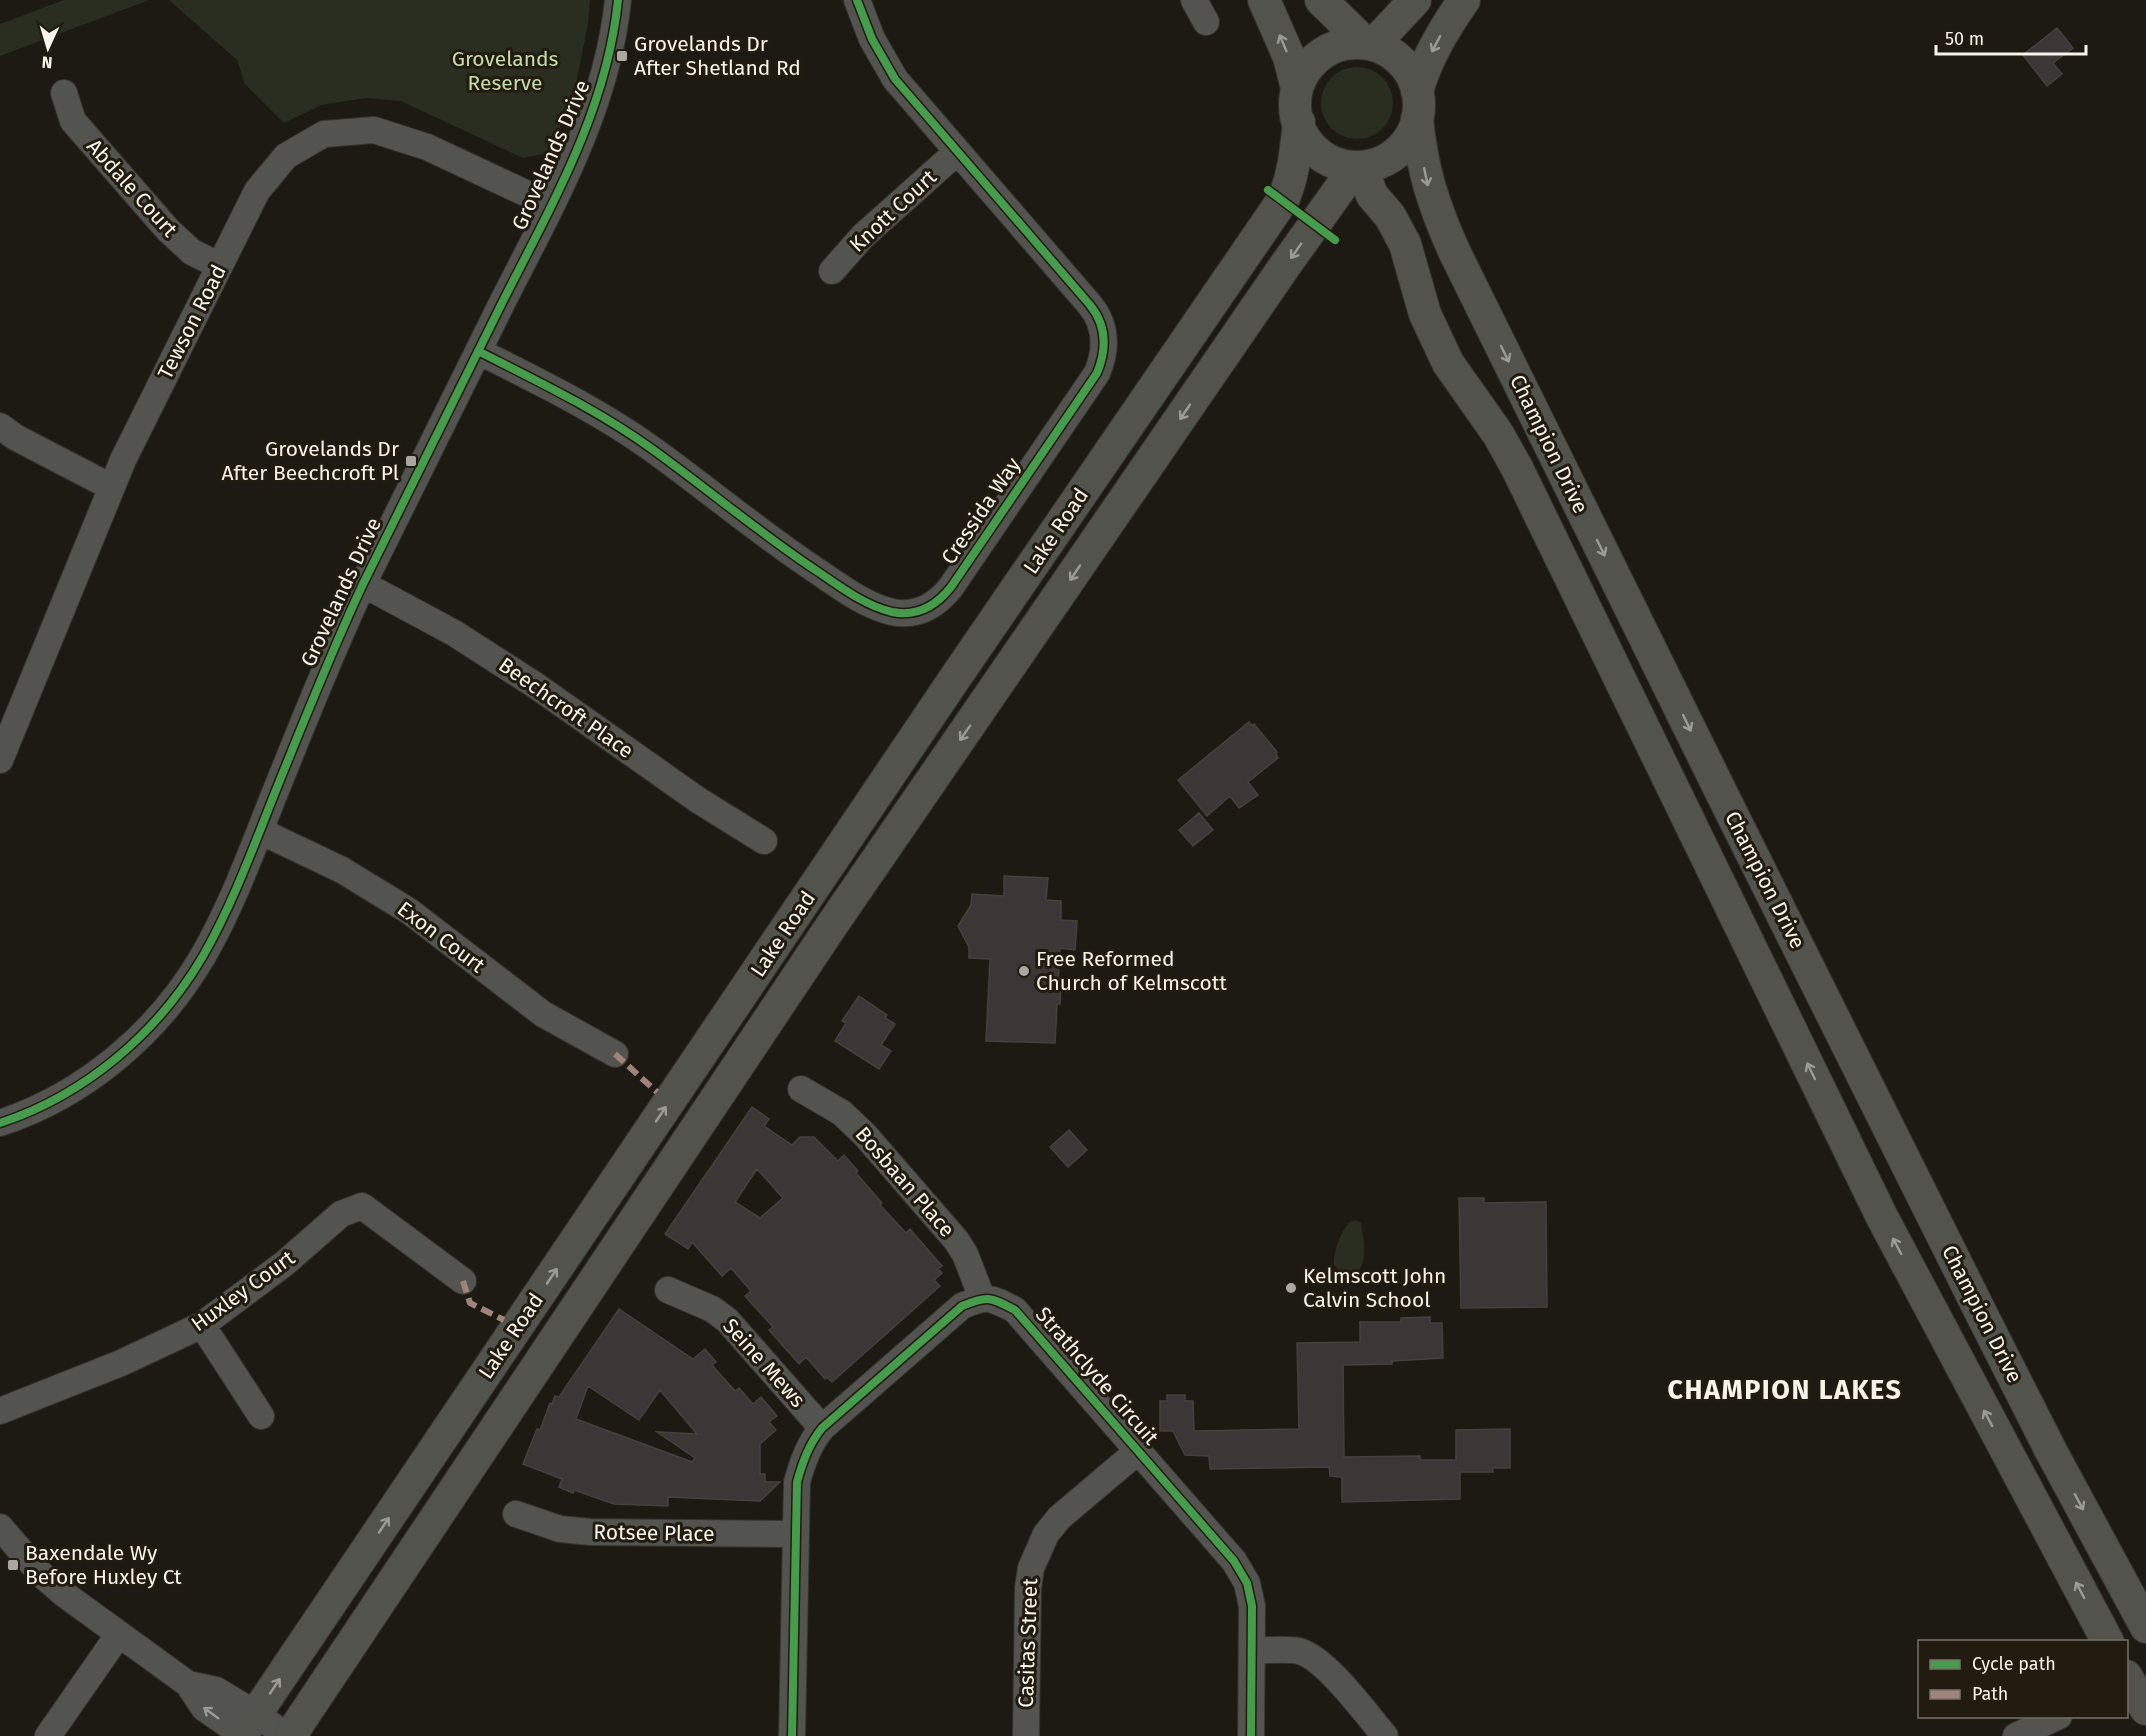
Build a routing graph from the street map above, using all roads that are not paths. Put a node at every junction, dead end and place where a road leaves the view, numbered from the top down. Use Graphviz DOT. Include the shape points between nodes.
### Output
graph roads {
  1 [pos="618,0"];
  2 [pos="857,0"];
  3 [pos="1264,0"];
  4 [pos="1322,0"];
  5 [pos="1415,0"];
  6 [pos="1464,0"];
  7 [pos="1369,43"];
  8 [pos="1297,88"];
  9 [pos="64,93"];
  10 [pos="1417,105"];
  11 [pos="1299,122"];
  12 [pos="957,152"];
  13 [pos="1358,169"];
  14 [pos="551,205"];
  15 [pos="220,266"];
  16 [pos="832,271"];
  17 [pos="478,351"];
  18 [pos="0,426"];
  19 [pos="111,487"];
  20 [pos="363,584"];
  21 [pos="908,748"];
  22 [pos="0,759"];
  23 [pos="939,770"];
  24 [pos="260,831"];
  25 [pos="764,841"];
  26 [pos="615,1054"];
  27 [pos="801,1089"];
  28 [pos="0,1123"];
  29 [pos="463,1281"];
  30 [pos="668,1290"];
  31 [pos="982,1298"];
  32 [pos="202,1324"];
  33 [pos="0,1411"];
  34 [pos="261,1416"];
  35 [pos="822,1428"];
  36 [pos="1138,1451"];
  37 [pos="516,1514"];
  38 [pos="0,1527"];
  39 [pos="795,1534"];
  40 [pos="2146,1627"];
  41 [pos="119,1634"];
  42 [pos="2107,1640"];
  43 [pos="1252,1650"];
  44 [pos="2055,1718"];
  45 [pos="246,1730"];
  46 [pos="48,1736"];
  47 [pos="288,1736"];
  48 [pos="792,1736"];
  49 [pos="1026,1736"];
  50 [pos="1251,1736"];
  51 [pos="1385,1736"];
  52 [pos="2016,1736"];
  1 -- 14 [label="street, Grovelands Drive" via="604,80 584,135"];
  2 -- 12 [label="street, Cressida Way" via="887,68"];
  8 -- 3 [label="main road, one-way" via="1289,57"];
  4 -- 7 [label="main road"];
  5 -- 7 [label="main road"];
  6 -- 10 [label="main road, one-way" via="1424,67"];
  7 -- 8 [label="main road" via="1344,43 1323,52 1307,68"];
  7 -- 10 [label="main road" via="1399,58 1411,73"];
  8 -- 11 [label="main road"];
  9 -- 15 [label="street, Abdale Court" via="73,121 168,230 192,252"];
  10 -- 13 [label="main road" via="1409,136 1397,152 1380,163"];
  10 -- 40 [label="main road, Champion Drive, one-way" via="1428,185 1455,254 1983,1317"];
  11 -- 13 [label="main road" via="1316,153 1335,165"];
  11 -- 21 [label="main road, Lake Road" via="1295,161 1284,198"];
  12 -- 16 [label="street, Knott Court" via="863,236"];
  12 -- 17 [label="street, Cressida Way" via="1096,312 1105,347 1089,384 951,587 928,609 894,612 844,589 773,542 651,448 552,389"];
  13 -- 23 [label="main road, Lake Road, one-way" via="1290,258"];
  42 -- 13 [label="main road, Champion Drive, one-way" via="1882,1217 1517,468 1448,363 1425,314 1405,244"];
  14 -- 15 [label="street, Tewson Road" via="427,147 374,130 324,134 286,156 257,191"];
  14 -- 17 [label="street, Grovelands Drive"];
  15 -- 19 [label="street, Tewson Road"];
  17 -- 20 [label="street, Grovelands Drive"];
  18 -- 19 [label="street"];
  19 -- 22 [label="street, Tewson Road"];
  20 -- 24 [label="street, Grovelands Drive"];
  20 -- 25 [label="street, Beechcroft Place" via="454,633"];
  21 -- 23 [label="main road"];
  45 -- 21 [label="main road, Lake Road, one-way"];
  23 -- 47 [label="main road, Lake Road"];
  24 -- 26 [label="street, Exon Court" via="342,870 409,911 543,1014"];
  24 -- 28 [label="street, Grovelands Drive" via="221,922 172,1002 120,1056 92,1077 67,1093"];
  27 -- 31 [label="street, Bosbaan Place" via="842,1113 865,1135 965,1254"];
  29 -- 32 [label="street, Huxley Court" via="362,1206 341,1214 285,1263"];
  30 -- 35 [label="street, Seine Mews" via="728,1320"];
  31 -- 35 [label="street" via="962,1306"];
  31 -- 36 [label="street, Strathclyde Circuit" via="1015,1310"];
  32 -- 33 [label="street, Huxley Court" via="121,1363"];
  32 -- 34 [label="street"];
  35 -- 39 [label="street" via="811,1442 797,1482"];
  36 -- 43 [label="street, Strathclyde Circuit" via="1234,1561 1247,1583"];
  36 -- 49 [label="street, Casitas Street" via="1059,1518 1038,1548 1028,1588"];
  37 -- 39 [label="street, Rotsee Place" via="560,1529 590,1532"];
  38 -- 41 [label="street" via="41,1574"];
  39 -- 48 [label="street"];
  41 -- 45 [label="street" via="188,1684 204,1708"];
  41 -- 46 [label="street"];
  43 -- 50 [label="street, Strathclyde Circuit"];
  43 -- 51 [label="street" via="1298,1651 1313,1658"];
  44 -- 52 [label="street"];
  45 -- 47 [label="street"];
}
